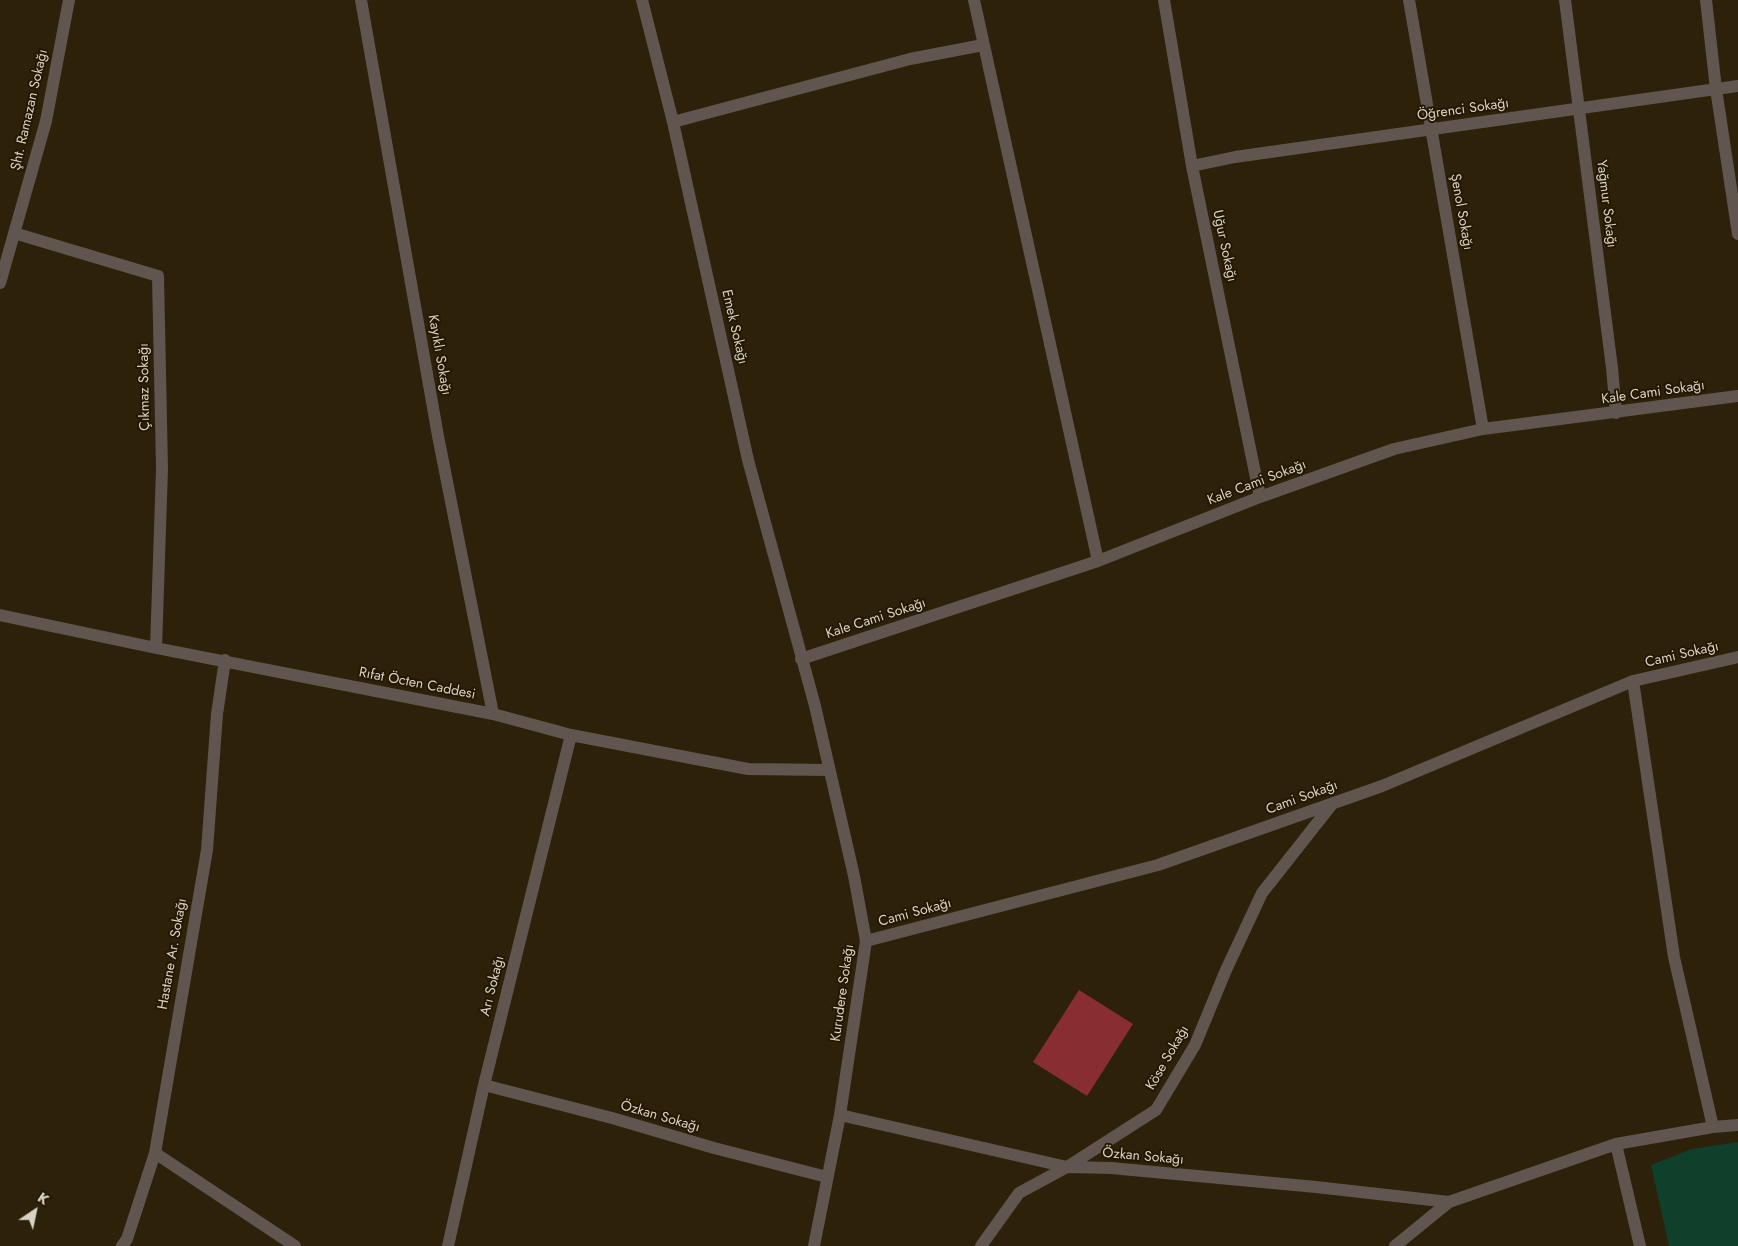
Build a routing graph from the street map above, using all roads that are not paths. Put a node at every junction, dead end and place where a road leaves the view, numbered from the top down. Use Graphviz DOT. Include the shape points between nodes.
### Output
graph roads {
  1 [pos="69,0"];
  2 [pos="361,0"];
  3 [pos="642,0"];
  4 [pos="974,0"];
  5 [pos="1164,0"];
  6 [pos="1409,0"];
  7 [pos="1565,0"];
  8 [pos="1706,0"];
  9 [pos="983,45"];
  10 [pos="1738,86"];
  11 [pos="1716,89"];
  12 [pos="1579,109"];
  13 [pos="672,122"];
  14 [pos="1432,130"];
  15 [pos="1192,166"];
  16 [pos="14,233"];
  17 [pos="1738,234"];
  18 [pos="0,283"];
  19 [pos="1738,396"];
  20 [pos="1616,413"];
  21 [pos="1482,429"];
  22 [pos="1260,497"];
  23 [pos="1098,561"];
  24 [pos="0,615"];
  25 [pos="156,648"];
  26 [pos="1738,657"];
  27 [pos="801,659"];
  28 [pos="225,660"];
  29 [pos="1633,681"];
  30 [pos="493,714"];
  31 [pos="571,735"];
  32 [pos="828,770"];
  33 [pos="1333,802"];
  34 [pos="866,941"];
  35 [pos="484,1085"];
  36 [pos="840,1115"];
  37 [pos="1738,1126"];
  38 [pos="1713,1127"];
  39 [pos="1616,1144"];
  40 [pos="155,1153"];
  41 [pos="1067,1167"];
  42 [pos="827,1177"];
  43 [pos="1449,1202"];
  44 [pos="122,1246"];
  45 [pos="295,1246"];
  46 [pos="448,1246"];
  47 [pos="814,1246"];
  48 [pos="981,1246"];
  49 [pos="1395,1246"];
  50 [pos="1640,1246"];
  1 -- 16 [label="street, Şht. Ramazan Sokağı" via="46,120"];
  2 -- 30 [label="street, Kayıklı Sokağı" via="438,436"];
  3 -- 13 [label="street, Emek Sokağı"];
  4 -- 9 [label="street"];
  5 -- 15 [label="street, Uğur Sokağı"];
  6 -- 14 [label="street, Şenol Sokağı"];
  7 -- 12 [label="street, Yağmur Sokağı"];
  8 -- 11 [label="street"];
  9 -- 13 [label="street" via="910,59"];
  9 -- 23 [label="street"];
  10 -- 11 [label="street, Öğrenci Sokağı"];
  11 -- 12 [label="street, Öğrenci Sokağı"];
  11 -- 17 [label="street"];
  12 -- 14 [label="street, Öğrenci Sokağı"];
  12 -- 20 [label="street, Yağmur Sokağı"];
  13 -- 27 [label="street, Emek Sokağı" via="748,460"];
  14 -- 15 [label="street, Öğrenci Sokağı" via="1234,157"];
  14 -- 21 [label="street, Şenol Sokağı"];
  15 -- 22 [label="street, Uğur Sokağı"];
  16 -- 18 [label="street, Şht. Ramazan Sokağı"];
  16 -- 25 [label="street, Çıkmaz Sokağı" via="158,276 162,469"];
  19 -- 20 [label="street, Kale Cami Sokağı"];
  20 -- 21 [label="street, Kale Cami Sokağı"];
  21 -- 22 [label="street, Kale Cami Sokağı" via="1394,449"];
  22 -- 23 [label="street, Kale Cami Sokağı"];
  23 -- 27 [label="street, Kale Cami Sokağı"];
  24 -- 25 [label="street, Rıfat Öcten Caddesi"];
  25 -- 28 [label="street, Rıfat Öcten Caddesi"];
  26 -- 29 [label="street, Cami Sokağı"];
  27 -- 32 [label="street, Kurudere Sokağı"];
  28 -- 30 [label="street, Rıfat Öcten Caddesi"];
  28 -- 40 [label="street, Hastane Ar. Sokağı" via="217,714 206,850"];
  29 -- 33 [label="street, Cami Sokağı" via="1382,786"];
  29 -- 38 [label="street" via="1674,957"];
  30 -- 31 [label="street, Rıfat Öcten Caddesi"];
  31 -- 32 [label="street, Rıfat Öcten Caddesi" via="748,769"];
  31 -- 35 [label="street, Arı Sokağı"];
  32 -- 34 [label="street, Kurudere Sokağı"];
  33 -- 34 [label="street, Cami Sokağı" via="1158,866"];
  33 -- 41 [label="street, Köse Sokağı" via="1262,893 1195,1045 1156,1110"];
  34 -- 36 [label="street, Kurudere Sokağı"];
  35 -- 42 [label="street, Özkan Sokağı"];
  35 -- 46 [label="street, Arı Sokağı"];
  36 -- 41 [label="street, Özkan Sokağı"];
  36 -- 42 [label="street, Kurudere Sokağı"];
  37 -- 38 [label="street"];
  38 -- 39 [label="street"];
  39 -- 43 [label="street"];
  39 -- 50 [label="street"];
  40 -- 44 [label="street, Hastane Ar. Sokağı"];
  40 -- 45 [label="street"];
  41 -- 43 [label="street, Özkan Sokağı" via="1287,1184"];
  41 -- 48 [label="street, Köse Sokağı" via="1019,1193"];
  42 -- 47 [label="street, Kurudere Sokağı"];
  43 -- 49 [label="street"];
}
